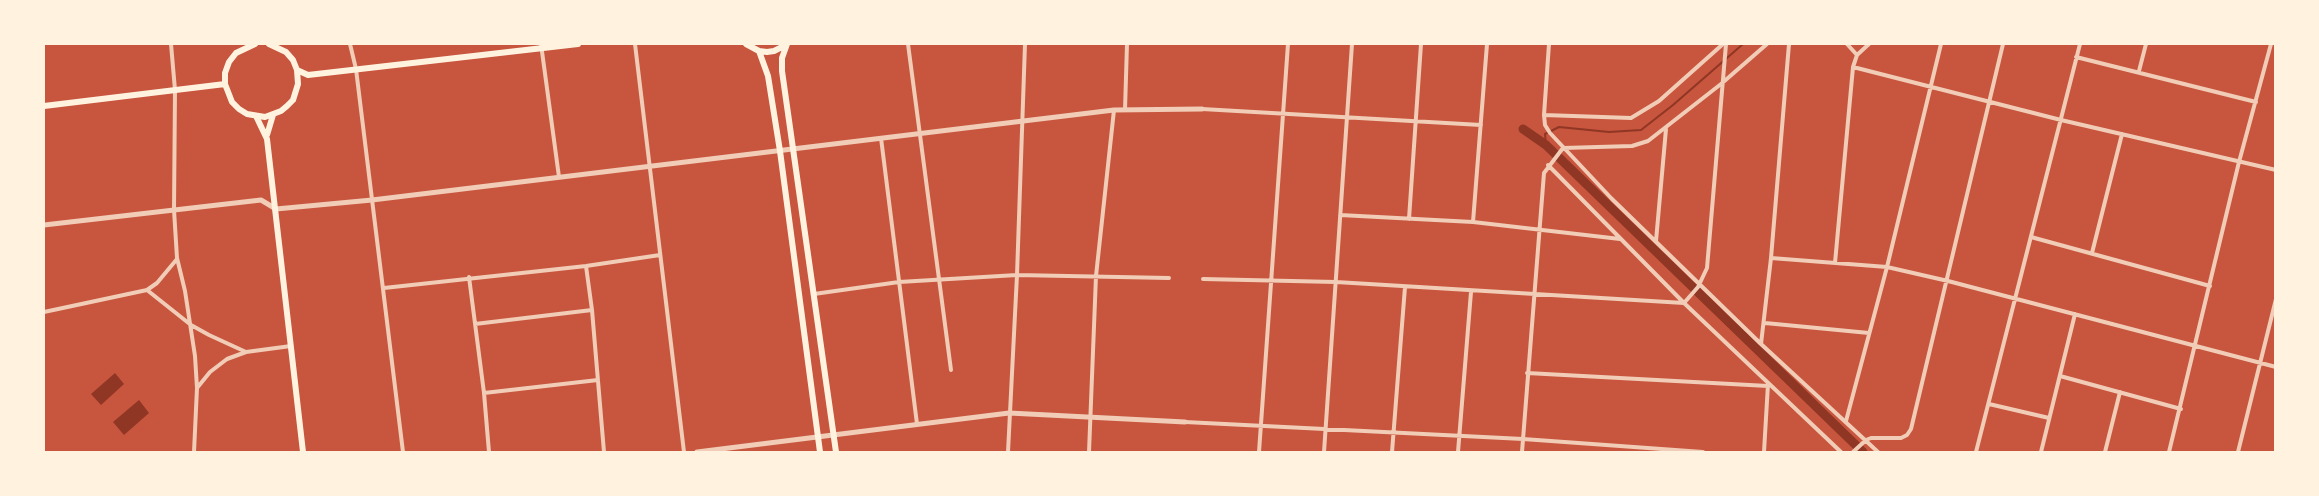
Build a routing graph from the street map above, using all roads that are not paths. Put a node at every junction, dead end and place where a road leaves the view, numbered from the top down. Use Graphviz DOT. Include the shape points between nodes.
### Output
graph roads {
  1 [pos="171,44"];
  2 [pos="255,44"];
  3 [pos="269,44"];
  4 [pos="350,44"];
  5 [pos="578,44"];
  6 [pos="635,44"];
  7 [pos="746,44"];
  8 [pos="787,44"];
  9 [pos="908,44"];
  10 [pos="1025,44"];
  11 [pos="1127,44"];
  12 [pos="1288,44"];
  13 [pos="1352,44"];
  14 [pos="1421,44"];
  15 [pos="1487,44"];
  16 [pos="1549,44"];
  17 [pos="1725,44"];
  18 [pos="1767,44"];
  19 [pos="1789,44"];
  20 [pos="1847,44"];
  21 [pos="1869,44"];
  22 [pos="1941,44"];
  23 [pos="2002,44"];
  24 [pos="2080,44"];
  25 [pos="2146,44"];
  26 [pos="2271,44"];
  27 [pos="541,45"];
  28 [pos="759,51"];
  29 [pos="1857,55"];
  30 [pos="2076,57"];
  31 [pos="1853,67"];
  32 [pos="356,69"];
  33 [pos="297,70"];
  34 [pos="2139,71"];
  35 [pos="308,75"];
  36 [pos="225,84"];
  37 [pos="298,84"];
  38 [pos="1721,84"];
  39 [pos="1930,86"];
  40 [pos="175,90"];
  41 [pos="1989,102"];
  42 [pos="2256,102"];
  43 [pos="44,106"];
  44 [pos="1202,109"];
  45 [pos="1114,110"];
  46 [pos="1125,110"];
  47 [pos="1282,113"];
  48 [pos="273,115"];
  49 [pos="1544,115"];
  50 [pos="256,116"];
  51 [pos="1346,117"];
  52 [pos="2061,120"];
  53 [pos="1417,121"];
  54 [pos="1022,122"];
  55 [pos="1481,125"];
  56 [pos="1666,128"];
  57 [pos="920,132"];
  58 [pos="2122,134"];
  59 [pos="881,137"];
  60 [pos="267,139"];
  61 [pos="1561,149"];
  62 [pos="793,150"];
  63 [pos="780,152"];
  64 [pos="2239,162"];
  65 [pos="1548,165"];
  66 [pos="650,166"];
  67 [pos="2276,170"];
  68 [pos="559,177"];
  69 [pos="372,200"];
  70 [pos="276,209"];
  71 [pos="174,210"];
  72 [pos="1340,215"];
  73 [pos="1409,219"];
  74 [pos="1473,222"];
  75 [pos="44,225"];
  76 [pos="1539,231"];
  77 [pos="2031,237"];
  78 [pos="1620,239"];
  79 [pos="1656,242"];
  80 [pos="2092,253"];
  81 [pos="660,255"];
  82 [pos="177,258"];
  83 [pos="1771,258"];
  84 [pos="1835,263"];
  85 [pos="585,266"];
  86 [pos="1887,267"];
  87 [pos="1017,275"];
  88 [pos="1096,276"];
  89 [pos="469,278"];
  90 [pos="1169,278"];
  91 [pos="938,279"];
  92 [pos="1203,279"];
  93 [pos="1270,281"];
  94 [pos="1948,281"];
  95 [pos="899,282"];
  96 [pos="1336,282"];
  97 [pos="1699,285"];
  98 [pos="2210,286"];
  99 [pos="1405,287"];
  100 [pos="384,288"];
  101 [pos="147,290"];
  102 [pos="1471,292"];
  103 [pos="813,294"];
  104 [pos="1533,296"];
  105 [pos="2015,298"];
  106 [pos="2276,299"];
  107 [pos="1684,303"];
  108 [pos="592,310"];
  109 [pos="44,312"];
  110 [pos="2075,314"];
  111 [pos="1765,323"];
  112 [pos="475,324"];
  113 [pos="191,325"];
  114 [pos="1869,333"];
  115 [pos="1761,344"];
  116 [pos="291,346"];
  117 [pos="2196,346"];
  118 [pos="246,351"];
  119 [pos="2260,363"];
  120 [pos="2276,367"];
  121 [pos="951,370"];
  122 [pos="1527,373"];
  123 [pos="2060,376"];
  124 [pos="598,380"];
  125 [pos="1768,384"];
  126 [pos="197,388"];
  127 [pos="2120,392"];
  128 [pos="484,393"];
  129 [pos="1989,404"];
  130 [pos="2181,409"];
  131 [pos="1009,413"];
  132 [pos="1092,417"];
  133 [pos="2049,418"];
  134 [pos="1185,422"];
  135 [pos="1846,422"];
  136 [pos="917,424"];
  137 [pos="1260,427"];
  138 [pos="1325,430"];
  139 [pos="1394,433"];
  140 [pos="834,435"];
  141 [pos="1459,436"];
  142 [pos="818,437"];
  143 [pos="1523,439"];
  144 [pos="1865,441"];
  145 [pos="1696,452"];
  146 [pos="194,453"];
  147 [pos="303,453"];
  148 [pos="403,453"];
  149 [pos="489,453"];
  150 [pos="604,453"];
  151 [pos="684,453"];
  152 [pos="697,453"];
  153 [pos="820,453"];
  154 [pos="836,453"];
  155 [pos="1008,453"];
  156 [pos="1089,453"];
  157 [pos="1259,453"];
  158 [pos="1324,453"];
  159 [pos="1392,453"];
  160 [pos="1458,453"];
  161 [pos="1522,453"];
  162 [pos="1703,453"];
  163 [pos="1764,453"];
  164 [pos="1841,453"];
  165 [pos="1853,453"];
  166 [pos="1878,453"];
  167 [pos="1976,453"];
  168 [pos="2041,453"];
  169 [pos="2105,453"];
  170 [pos="2169,453"];
  171 [pos="2238,453"];
  1 -- 40 [label="street"];
  2 -- 36 [label="main road" via="236,52 225,72"];
  3 -- 33 [label="main road" via="286,52"];
  4 -- 32 [label="street"];
  5 -- 27 [label="main road"];
  6 -- 66 [label="street"];
  7 -- 28 [label="main road"];
  8 -- 28 [label="main road" via="774,51"];
  8 -- 62 [label="main road" via="782,71"];
  9 -- 57 [label="street"];
  10 -- 54 [label="street"];
  11 -- 46 [label="street"];
  12 -- 47 [label="street"];
  13 -- 51 [label="street"];
  14 -- 53 [label="street"];
  15 -- 55 [label="street"];
  16 -- 49 [label="street"];
  17 -- 38 [label="street"];
  17 -- 49 [label="street" via="1659,100 1631,118"];
  18 -- 38 [label="street"];
  19 -- 83 [label="street"];
  20 -- 29 [label="street"];
  21 -- 29 [label="street"];
  22 -- 39 [label="street"];
  23 -- 41 [label="street"];
  24 -- 30 [label="street"];
  25 -- 34 [label="street"];
  26 -- 42 [label="street"];
  27 -- 32 [label="main road"];
  27 -- 68 [label="street"];
  28 -- 63 [label="main road" via="768,76"];
  29 -- 31 [label="street"];
  30 -- 34 [label="street"];
  30 -- 52 [label="street"];
  31 -- 39 [label="street"];
  31 -- 84 [label="street"];
  32 -- 35 [label="main road"];
  32 -- 69 [label="street"];
  33 -- 35 [label="main road"];
  33 -- 37 [label="main road"];
  34 -- 42 [label="street"];
  35 -- 37 [label="main road"];
  36 -- 40 [label="main road"];
  36 -- 50 [label="main road" via="232,102"];
  37 -- 48 [label="main road" via="293,100"];
  38 -- 56 [label="street"];
  38 -- 97 [label="street" via="1707,268"];
  39 -- 41 [label="street"];
  39 -- 86 [label="street"];
  40 -- 43 [label="main road"];
  40 -- 71 [label="street"];
  41 -- 52 [label="street"];
  41 -- 94 [label="street"];
  42 -- 64 [label="street"];
  44 -- 46 [label="street"];
  44 -- 47 [label="street"];
  45 -- 46 [label="street"];
  45 -- 54 [label="street"];
  45 -- 88 [label="street"];
  47 -- 51 [label="street"];
  47 -- 93 [label="street"];
  48 -- 50 [label="main road"];
  48 -- 60 [label="main road"];
  49 -- 61 [label="street" via="1545,125"];
  50 -- 60 [label="main road"];
  51 -- 53 [label="street"];
  51 -- 72 [label="street"];
  52 -- 58 [label="street"];
  52 -- 77 [label="street"];
  53 -- 55 [label="street"];
  53 -- 73 [label="street"];
  54 -- 57 [label="street"];
  54 -- 87 [label="street"];
  55 -- 74 [label="street"];
  56 -- 61 [label="street" via="1648,141 1632,146"];
  56 -- 79 [label="street"];
  57 -- 59 [label="street"];
  57 -- 91 [label="street"];
  58 -- 64 [label="street"];
  58 -- 80 [label="street"];
  59 -- 62 [label="street"];
  59 -- 95 [label="street"];
  60 -- 70 [label="main road"];
  61 -- 65 [label="street"];
  61 -- 79 [label="street"];
  62 -- 63 [label="street"];
  62 -- 103 [label="main road"];
  63 -- 66 [label="street"];
  63 -- 142 [label="main road"];
  64 -- 67 [label="street"];
  64 -- 98 [label="street"];
  65 -- 76 [label="street" via="1544,172"];
  65 -- 78 [label="street"];
  66 -- 68 [label="street"];
  66 -- 81 [label="street"];
  68 -- 69 [label="street"];
  69 -- 70 [label="street"];
  69 -- 100 [label="street"];
  70 -- 71 [label="street" via="261,200"];
  70 -- 116 [label="main road"];
  71 -- 75 [label="street"];
  71 -- 82 [label="street"];
  72 -- 73 [label="street"];
  72 -- 96 [label="street"];
  73 -- 74 [label="street"];
  74 -- 76 [label="street"];
  76 -- 78 [label="street"];
  76 -- 104 [label="street"];
  77 -- 80 [label="street"];
  77 -- 105 [label="street"];
  78 -- 107 [label="street"];
  79 -- 97 [label="street"];
  80 -- 98 [label="street"];
  81 -- 85 [label="street"];
  81 -- 151 [label="street"];
  82 -- 101 [label="street"];
  82 -- 113 [label="street"];
  83 -- 84 [label="street"];
  83 -- 111 [label="street"];
  84 -- 86 [label="street"];
  85 -- 89 [label="street"];
  85 -- 108 [label="street"];
  86 -- 94 [label="street"];
  86 -- 114 [label="street"];
  87 -- 88 [label="street"];
  87 -- 91 [label="street"];
  87 -- 131 [label="street"];
  88 -- 90 [label="street"];
  88 -- 132 [label="street"];
  89 -- 100 [label="street"];
  89 -- 112 [label="street"];
  91 -- 95 [label="street"];
  91 -- 121 [label="street"];
  92 -- 93 [label="street"];
  93 -- 96 [label="street"];
  93 -- 137 [label="street"];
  94 -- 105 [label="street"];
  94 -- 144 [label="street" via="1911,429 1901,438 1878,436"];
  95 -- 103 [label="street"];
  95 -- 136 [label="street"];
  96 -- 99 [label="street"];
  96 -- 138 [label="street"];
  97 -- 107 [label="street"];
  97 -- 115 [label="street"];
  98 -- 117 [label="street"];
  99 -- 102 [label="street"];
  99 -- 139 [label="street"];
  100 -- 148 [label="street"];
  101 -- 109 [label="street"];
  101 -- 113 [label="street"];
  102 -- 104 [label="street"];
  102 -- 141 [label="street"];
  103 -- 140 [label="main road"];
  104 -- 107 [label="street"];
  104 -- 122 [label="street"];
  105 -- 110 [label="street"];
  105 -- 129 [label="street"];
  106 -- 119 [label="street"];
  107 -- 125 [label="street"];
  108 -- 112 [label="street"];
  108 -- 124 [label="street"];
  110 -- 117 [label="street"];
  110 -- 123 [label="street"];
  111 -- 114 [label="street"];
  111 -- 115 [label="street"];
  112 -- 128 [label="street"];
  113 -- 118 [label="street"];
  113 -- 126 [label="street"];
  114 -- 135 [label="street"];
  115 -- 135 [label="street"];
  116 -- 118 [label="street"];
  116 -- 147 [label="main road"];
  117 -- 119 [label="street"];
  117 -- 130 [label="street"];
  118 -- 126 [label="street" via="219,366"];
  119 -- 120 [label="street"];
  119 -- 171 [label="street"];
  122 -- 125 [label="street"];
  122 -- 143 [label="street"];
  123 -- 127 [label="street"];
  123 -- 133 [label="street"];
  124 -- 128 [label="street"];
  124 -- 150 [label="street"];
  125 -- 163 [label="street"];
  125 -- 164 [label="street"];
  126 -- 146 [label="street"];
  127 -- 130 [label="street"];
  127 -- 169 [label="street"];
  128 -- 149 [label="street"];
  129 -- 133 [label="street"];
  129 -- 167 [label="street"];
  130 -- 170 [label="street"];
  131 -- 132 [label="street"];
  131 -- 136 [label="street"];
  131 -- 155 [label="street"];
  132 -- 134 [label="street"];
  132 -- 156 [label="street"];
  133 -- 168 [label="street"];
  134 -- 137 [label="street"];
  135 -- 144 [label="street"];
  136 -- 140 [label="street"];
  137 -- 138 [label="street"];
  137 -- 157 [label="street"];
  138 -- 139 [label="street"];
  138 -- 158 [label="street"];
  139 -- 141 [label="street"];
  139 -- 159 [label="street"];
  140 -- 142 [label="street"];
  140 -- 154 [label="main road"];
  141 -- 143 [label="street"];
  141 -- 160 [label="street"];
  142 -- 152 [label="street"];
  142 -- 153 [label="main road"];
  143 -- 145 [label="street"];
  143 -- 161 [label="street"];
  144 -- 165 [label="street"];
  144 -- 166 [label="street"];
  145 -- 162 [label="street"];
}
